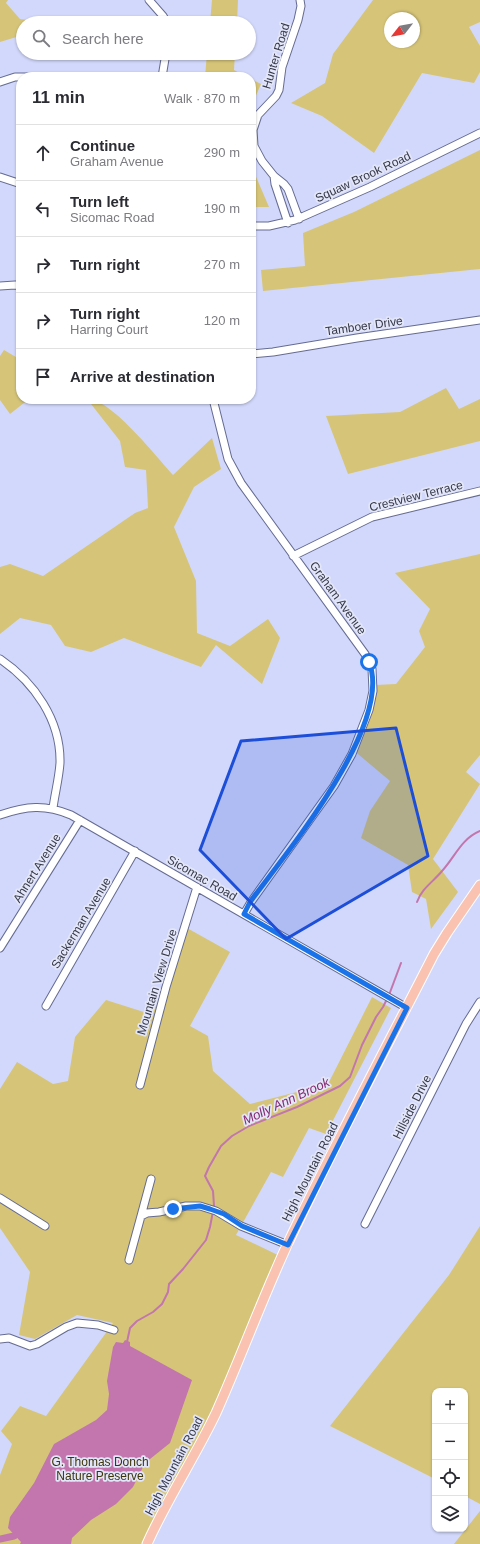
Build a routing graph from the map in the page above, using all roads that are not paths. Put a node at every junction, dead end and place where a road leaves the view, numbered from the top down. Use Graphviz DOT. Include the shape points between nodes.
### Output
graph roads {
  1 [pos="149,0"];
  2 [pos="300,0"];
  3 [pos="163,16"];
  4 [pos="165,60"];
  5 [pos="163,72"];
  6 [pos="16,77"];
  7 [pos="0,82"];
  8 [pos="256,121"];
  9 [pos="480,133"];
  10 [pos="256,150"];
  11 [pos="274,176"];
  12 [pos="0,177"];
  13 [pos="16,182"];
  14 [pos="299,219"];
  15 [pos="288,223"];
  16 [pos="256,226"];
  17 [pos="16,285"];
  18 [pos="0,286"];
  19 [pos="480,320"];
  20 [pos="256,354"];
  21 [pos="214,404"];
  22 [pos="480,491"];
  23 [pos="294,556"];
  24 [pos="0,659"];
  25 [pos="53,808"];
  26 [pos="0,815"];
  27 [pos="80,820"];
  28 [pos="135,852"];
  29 [pos="480,885"];
  30 [pos="197,887"];
  31 [pos="244,914"];
  32 [pos="0,948"];
  33 [pos="480,1002"];
  34 [pos="46,1006"];
  35 [pos="407,1008"];
  36 [pos="140,1084"];
  37 [pos="151,1179"];
  38 [pos="0,1198"];
  39 [pos="141,1216"];
  40 [pos="364,1224"];
  41 [pos="45,1226"];
  42 [pos="288,1245"];
  43 [pos="129,1260"];
  44 [pos="114,1330"];
  45 [pos="0,1339"];
  46 [pos="147,1544"];
  1 -- 3 [label="street"];
  2 -- 8 [label="street, Hunter Road" via="298,20 282,67 279,90"];
  4 -- 5 [label="street"];
  6 -- 7 [label="street"];
  9 -- 14 [label="street, Squaw Brook Road"];
  10 -- 11 [label="street, Hunter Road"];
  11 -- 14 [label="street, Hunter Road" via="288,189"];
  11 -- 15 [label="street, Hunter Road"];
  12 -- 13 [label="street"];
  14 -- 15 [label="street, Squaw Brook Road"];
  15 -- 16 [label="street, Squaw Brook Road"];
  17 -- 18 [label="street"];
  19 -- 20 [label="street, Tamboer Drive"];
  21 -- 23 [label="street, Graham Avenue" via="230,466"];
  22 -- 23 [label="street, Crestview Terrace" via="372,517"];
  23 -- 31 [label="street, Graham Avenue" via="365,654 372,670 373,691 369,710 352,754 334,786"];
  24 -- 25 [label="street" via="28,682 53,725 60,761"];
  25 -- 26 [label="street, Sicomac Road" via="18,809"];
  25 -- 27 [label="street, Sicomac Road"];
  27 -- 28 [label="street, Sicomac Road"];
  27 -- 32 [label="street, Ahnert Avenue"];
  28 -- 30 [label="street, Sicomac Road"];
  28 -- 34 [label="street, Sackerman Avenue"];
  29 -- 35 [label="main road, High Mountain Road" via="434,954"];
  30 -- 31 [label="street, Sicomac Road"];
  30 -- 36 [label="street, Mountain View Drive"];
  31 -- 35 [label="street, Sicomac Road"];
  33 -- 40 [label="street, Hillside Drive" via="466,1024"];
  35 -- 42 [label="main road, High Mountain Road"];
  37 -- 39 [label="street"];
  38 -- 41 [label="street"];
  39 -- 42 [label="street" via="147,1212 200,1206"];
  39 -- 43 [label="street"];
  42 -- 46 [label="main road, High Mountain Road" via="212,1419"];
  44 -- 45 [label="street" via="77,1323 30,1346 8,1338"];
}
